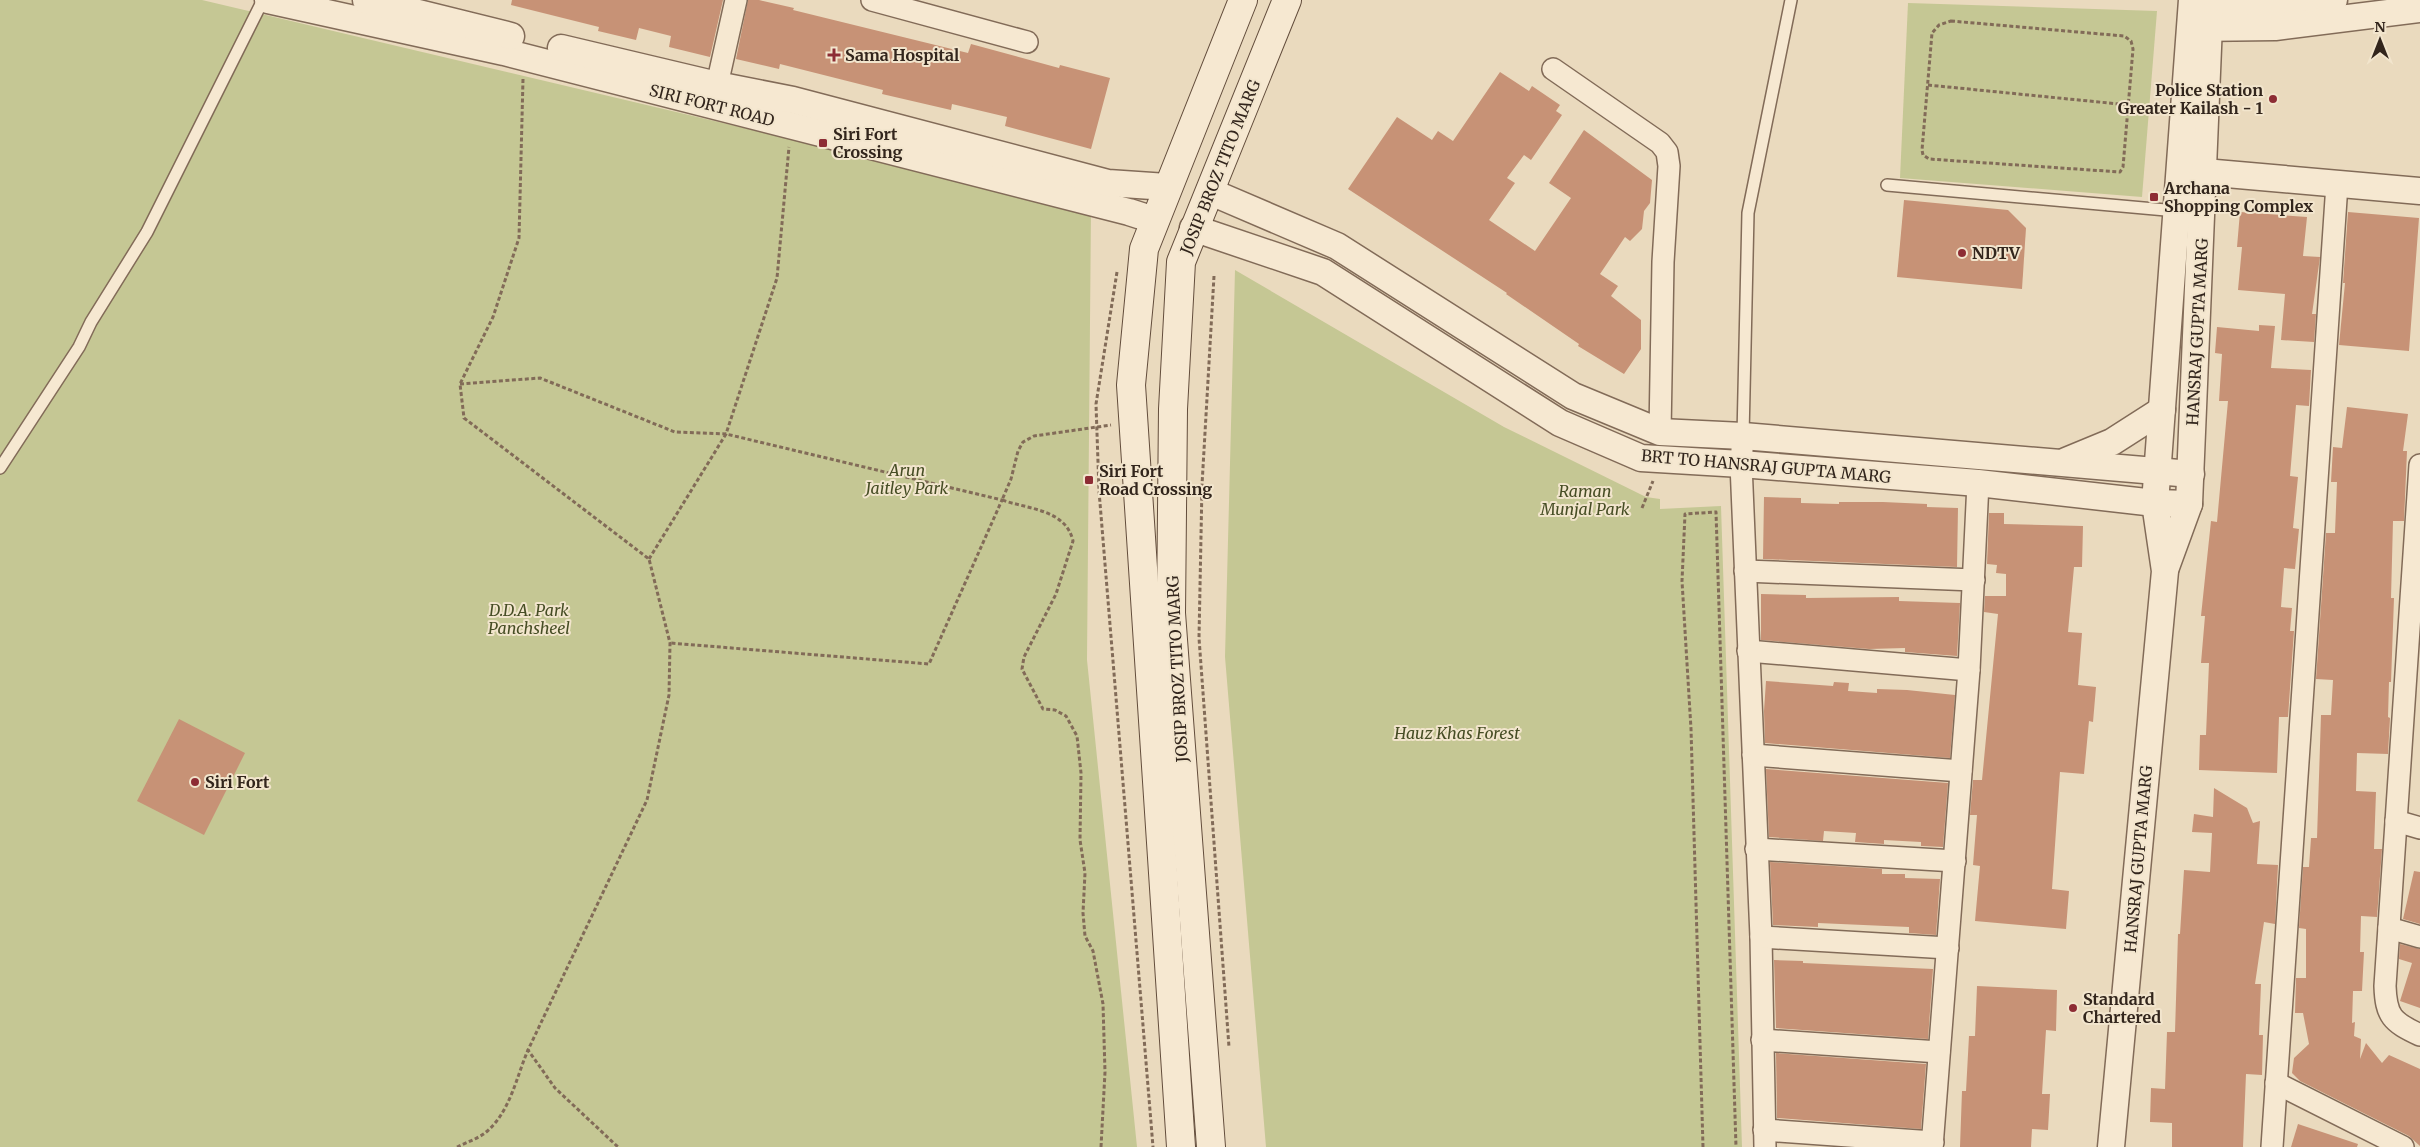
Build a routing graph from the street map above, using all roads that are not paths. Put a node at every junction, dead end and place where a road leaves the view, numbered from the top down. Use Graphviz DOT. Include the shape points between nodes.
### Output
graph roads {
  1 [pos="263,0"];
  2 [pos="268,0"];
  3 [pos="366,0"];
  4 [pos="736,0"];
  5 [pos="872,0"];
  6 [pos="1243,0"];
  7 [pos="1287,0"];
  8 [pos="1791,0"];
  9 [pos="2334,0"];
  10 [pos="2420,9"];
  11 [pos="2201,10"];
  12 [pos="1027,42"];
  13 [pos="1553,69"];
  14 [pos="717,85"];
  15 [pos="2204,172"];
  16 [pos="2337,184"];
  17 [pos="1887,185"];
  18 [pos="1167,187"];
  19 [pos="1210,192"];
  20 [pos="2420,192"];
  21 [pos="2177,211"];
  22 [pos="1154,220"];
  23 [pos="1193,228"];
  24 [pos="1134,364"];
  25 [pos="1175,368"];
  26 [pos="1604,410"];
  27 [pos="2162,410"];
  28 [pos="1660,432"];
  29 [pos="1743,436"];
  30 [pos="1593,438"];
  31 [pos="2060,463"];
  32 [pos="1741,464"];
  33 [pos="2420,465"];
  34 [pos="0,468"];
  35 [pos="2158,472"];
  36 [pos="2191,474"];
  37 [pos="1978,483"];
  38 [pos="2156,503"];
  39 [pos="2190,504"];
  40 [pos="2418,521"];
  41 [pos="2165,570"];
  42 [pos="1745,571"];
  43 [pos="1974,580"];
  44 [pos="2414,628"];
  45 [pos="1748,651"];
  46 [pos="1969,670"];
  47 [pos="2412,718"];
  48 [pos="1753,755"];
  49 [pos="1961,771"];
  50 [pos="2396,821"];
  51 [pos="2420,828"];
  52 [pos="1756,849"];
  53 [pos="1955,861"];
  54 [pos="2389,928"];
  55 [pos="1760,937"];
  56 [pos="2420,937"];
  57 [pos="1948,948"];
  58 [pos="2420,1035"];
  59 [pos="1762,1040"];
  60 [pos="1939,1052"];
  61 [pos="2276,1083"];
  62 [pos="1765,1138"];
  63 [pos="1932,1145"];
  64 [pos="1181,1147"];
  65 [pos="1211,1147"];
  66 [pos="2111,1147"];
  67 [pos="2272,1147"];
  68 [pos="2403,1147"];
  1 -- 34 [label="lane" via="147,232 79,347"];
  2 -- 22 [label="street, SIRI FORT ROAD" via="523,57 1110,206"];
  3 -- 14 [label="street, SIRI FORT ROAD"];
  4 -- 14 [label="street"];
  5 -- 12 [label="street"];
  6 -- 18 [label="main road, JOSIP BROZ TITO MARG"];
  7 -- 19 [label="main road, JOSIP BROZ TITO MARG"];
  8 -- 29 [label="lane" via="1748,213"];
  9 -- 11 [label="street"];
  10 -- 11 [label="street" via="2275,27"];
  11 -- 15 [label="street, HANSRAJ GUPTA MARG"];
  11 -- 21 [label="street, HANSRAJ GUPTA MARG"];
  13 -- 28 [label="street" via="1660,143 1667,152"];
  14 -- 18 [label="street, SIRI FORT ROAD" via="793,100 1108,183"];
  15 -- 16 [label="street"];
  15 -- 36 [label="street, HANSRAJ GUPTA MARG"];
  16 -- 20 [label="street"];
  16 -- 61 [label="street"];
  17 -- 21 [label="lane"];
  18 -- 22 [label="main road, JOSIP BROZ TITO MARG"];
  19 -- 23 [label="main road, JOSIP BROZ TITO MARG"];
  19 -- 26 [label="street, BRT TO HANSRAJ GUPTA MARG" via="1337,246 1573,396"];
  21 -- 27 [label="street, HANSRAJ GUPTA MARG"];
  22 -- 24 [label="main road, JOSIP BROZ TITO MARG" via="1144,249"];
  23 -- 25 [label="main road, JOSIP BROZ TITO MARG" via="1181,262"];
  23 -- 30 [label="street, BRT TO HANSRAJ GUPTA MARG" via="1322,272 1560,423"];
  24 -- 25 [label="main road" via="1140,386 1152,392 1167,385"];
  24 -- 64 [label="main road, JOSIP BROZ TITO MARG" via="1132,394"];
  25 -- 65 [label="main road, JOSIP BROZ TITO MARG" via="1171,613"];
  26 -- 28 [label="street, BRT TO HANSRAJ GUPTA MARG"];
  26 -- 30 [label="street"];
  27 -- 31 [label="street" via="2112,442"];
  27 -- 35 [label="street, HANSRAJ GUPTA MARG"];
  28 -- 29 [label="street, BRT TO HANSRAJ GUPTA MARG"];
  29 -- 31 [label="street, BRT TO HANSRAJ GUPTA MARG"];
  29 -- 32 [label="street"];
  30 -- 32 [label="street, BRT TO HANSRAJ GUPTA MARG" via="1641,458"];
  31 -- 35 [label="street, BRT TO HANSRAJ GUPTA MARG"];
  32 -- 37 [label="street, BRT TO HANSRAJ GUPTA MARG"];
  32 -- 42 [label="street"];
  33 -- 40 [label="street"];
  35 -- 36 [label="street, BRT TO HANSRAJ GUPTA MARG"];
  35 -- 38 [label="street, HANSRAJ GUPTA MARG"];
  36 -- 39 [label="street, HANSRAJ GUPTA MARG"];
  37 -- 38 [label="street, BRT TO HANSRAJ GUPTA MARG"];
  37 -- 43 [label="street"];
  38 -- 39 [label="street, BRT TO HANSRAJ GUPTA MARG"];
  38 -- 41 [label="street, HANSRAJ GUPTA MARG"];
  39 -- 41 [label="street, HANSRAJ GUPTA MARG"];
  40 -- 44 [label="street"];
  41 -- 66 [label="street, HANSRAJ GUPTA MARG"];
  42 -- 43 [label="street"];
  42 -- 45 [label="street"];
  43 -- 46 [label="street"];
  44 -- 47 [label="street"];
  45 -- 46 [label="street"];
  45 -- 48 [label="street"];
  46 -- 49 [label="street"];
  47 -- 50 [label="street"];
  48 -- 49 [label="street"];
  48 -- 52 [label="street"];
  49 -- 53 [label="street"];
  50 -- 51 [label="street"];
  50 -- 54 [label="street"];
  52 -- 53 [label="street"];
  52 -- 55 [label="street"];
  53 -- 57 [label="street"];
  54 -- 56 [label="street"];
  54 -- 58 [label="street" via="2386,1005 2390,1015"];
  55 -- 57 [label="street"];
  55 -- 59 [label="street"];
  57 -- 60 [label="street"];
  59 -- 60 [label="street"];
  59 -- 62 [label="street"];
  60 -- 63 [label="street"];
  61 -- 67 [label="street"];
  61 -- 68 [label="street"];
  62 -- 63 [label="street"];
}
